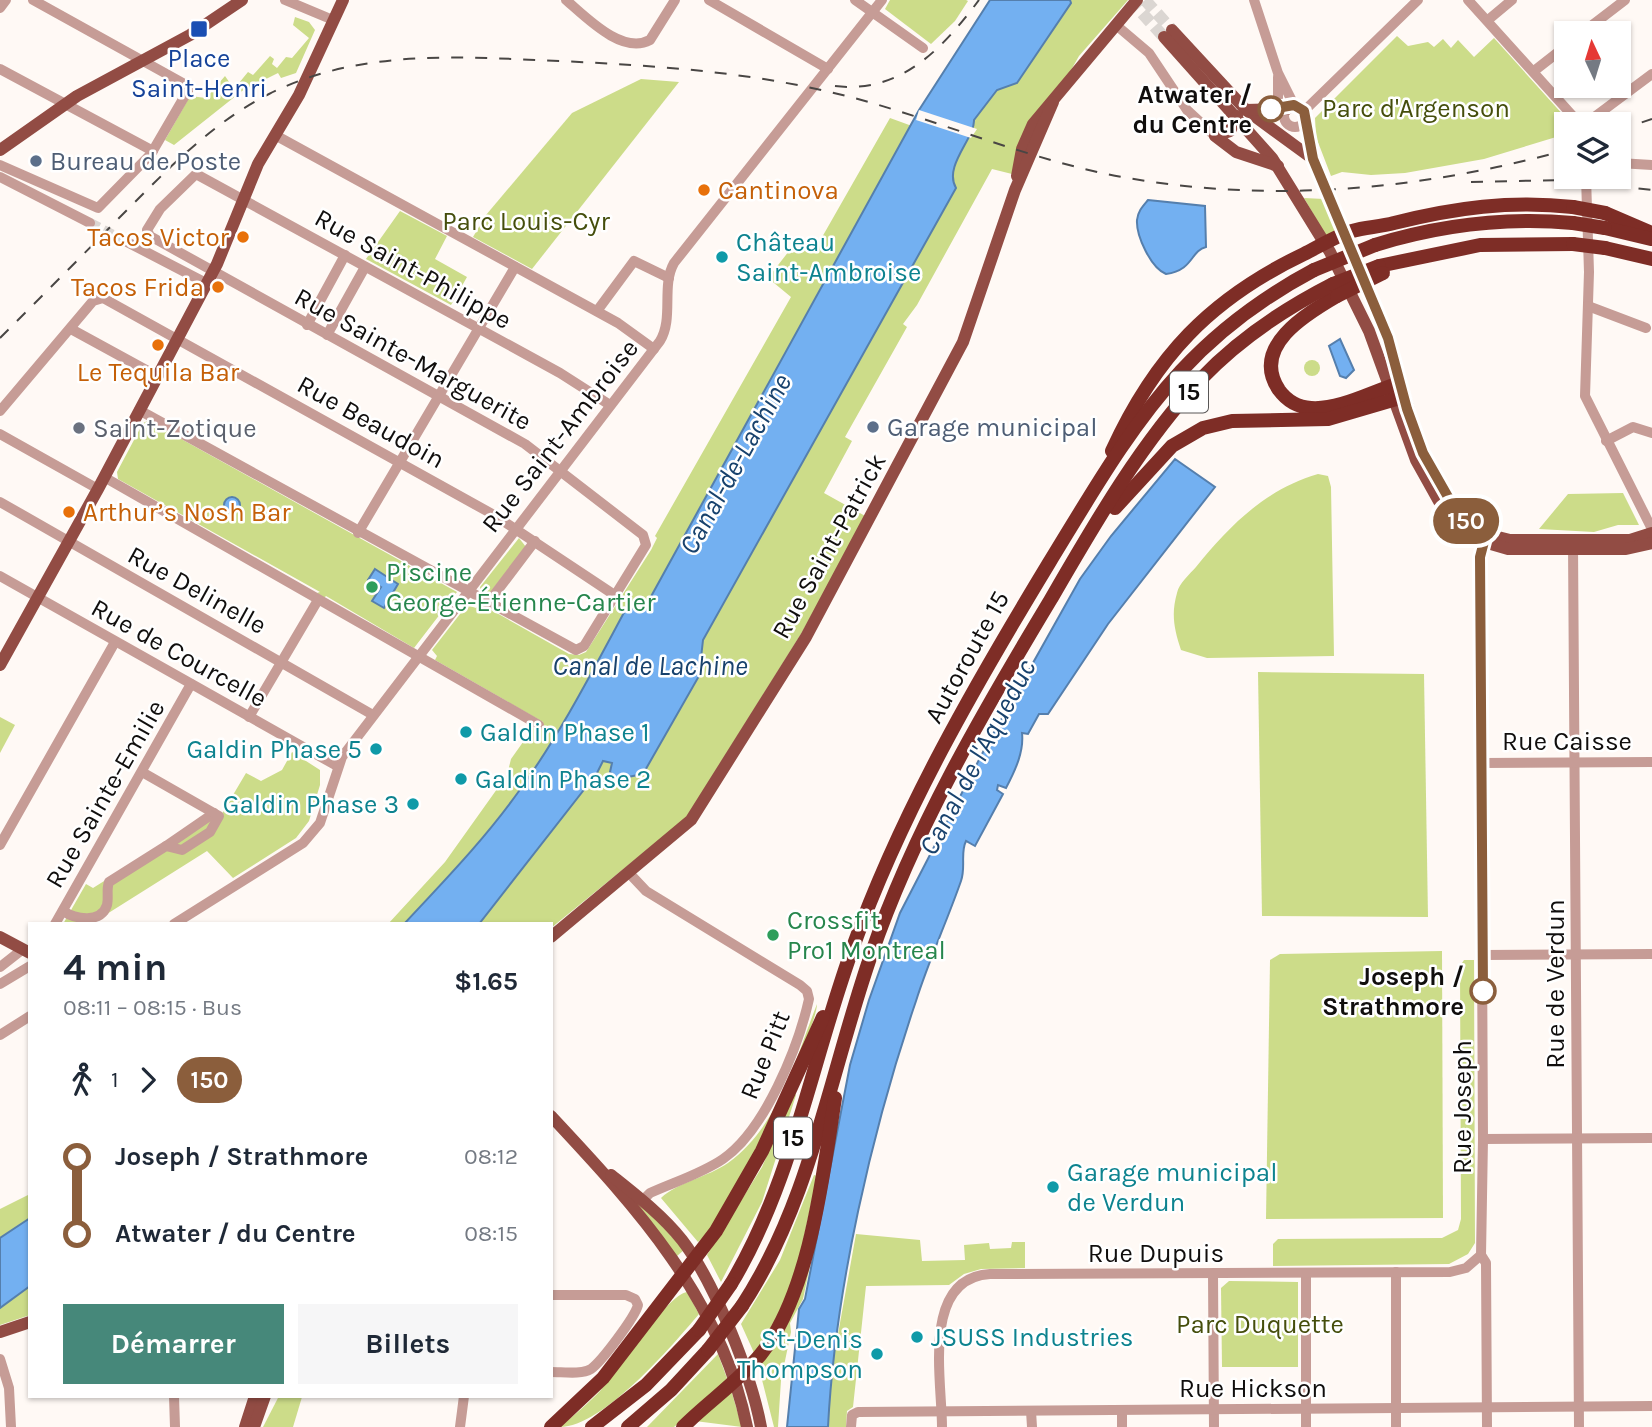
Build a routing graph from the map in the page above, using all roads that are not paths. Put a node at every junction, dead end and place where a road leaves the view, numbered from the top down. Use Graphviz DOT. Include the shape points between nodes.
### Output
graph roads {
  1 [pos="6,0"];
  2 [pos="33,0"];
  3 [pos="242,0"];
  4 [pos="285,0"];
  5 [pos="343,0"];
  6 [pos="566,0"];
  7 [pos="675,0"];
  8 [pos="709,0"];
  9 [pos="855,0"];
  10 [pos="882,0"];
  11 [pos="1137,0"];
  12 [pos="1254,0"];
  13 [pos="1418,0"];
  14 [pos="1468,0"];
  15 [pos="1513,0"];
  16 [pos="1625,0"];
  17 [pos="0,8"];
  18 [pos="874,11"];
  19 [pos="333,20"];
  20 [pos="1488,20"];
  21 [pos="1598,21"];
  22 [pos="1116,25"];
  23 [pos="1168,33"];
  24 [pos="923,48"];
  25 [pos="1554,55"];
  26 [pos="141,61"];
  27 [pos="0,69"];
  28 [pos="828,69"];
  29 [pos="1534,71"];
  30 [pos="1278,73"];
  31 [pos="1652,74"];
  32 [pos="66,103"];
  33 [pos="1283,108"];
  34 [pos="1572,112"];
  35 [pos="1600,112"];
  36 [pos="1242,113"];
  37 [pos="1305,114"];
  38 [pos="275,135"];
  39 [pos="1215,136"];
  40 [pos="0,149"];
  41 [pos="153,151"];
  42 [pos="1313,159"];
  43 [pos="0,164"];
  44 [pos="1631,164"];
  45 [pos="1652,165"];
  46 [pos="1278,166"];
  47 [pos="0,177"];
  48 [pos="1586,189"];
  49 [pos="245,200"];
  50 [pos="1605,221"];
  51 [pos="90,223"];
  52 [pos="146,233"];
  53 [pos="1652,233"];
  54 [pos="1344,234"];
  55 [pos="1652,239"];
  56 [pos="127,242"];
  57 [pos="1325,245"];
  58 [pos="345,256"];
  59 [pos="1652,259"];
  60 [pos="365,267"];
  61 [pos="515,267"];
  62 [pos="209,277"];
  63 [pos="669,278"];
  64 [pos="1335,290"];
  65 [pos="1588,306"];
  66 [pos="597,311"];
  67 [pos="307,325"];
  68 [pos="1646,328"];
  69 [pos="71,329"];
  70 [pos="479,329"];
  71 [pos="327,335"];
  72 [pos="177,339"];
  73 [pos="654,349"];
  74 [pos="157,376"];
  75 [pos="1397,391"];
  76 [pos="439,397"];
  77 [pos="610,405"];
  78 [pos="139,410"];
  79 [pos="0,411"];
  80 [pos="1652,433"];
  81 [pos="0,434"];
  82 [pos="1606,441"];
  83 [pos="400,462"];
  84 [pos="560,471"];
  85 [pos="101,483"];
  86 [pos="1091,497"];
  87 [pos="0,502"];
  88 [pos="516,528"];
  89 [pos="1652,531"];
  90 [pos="358,533"];
  91 [pos="1484,538"];
  92 [pos="535,541"];
  93 [pos="1086,541"];
  94 [pos="69,542"];
  95 [pos="1652,543"];
  96 [pos="1573,545"];
  97 [pos="0,576"];
  98 [pos="468,592"];
  99 [pos="616,596"];
  100 [pos="38,598"];
  101 [pos="318,600"];
  102 [pos="488,603"];
  103 [pos="115,642"];
  104 [pos="419,656"];
  105 [pos="282,662"];
  106 [pos="0,665"];
  107 [pos="191,684"];
  108 [pos="373,716"];
  109 [pos="249,717"];
  110 [pos="539,725"];
  111 [pos="1575,762"];
  112 [pos="1652,762"];
  113 [pos="1482,763"];
  114 [pos="337,766"];
  115 [pos="142,772"];
  116 [pos="0,845"];
  117 [pos="629,873"];
  118 [pos="62,911"];
  119 [pos="56,922"];
  120 [pos="177,922"];
  121 [pos="553,935"];
  122 [pos="0,937"];
  123 [pos="27,951"];
  124 [pos="1652,954"];
  125 [pos="1482,955"];
  126 [pos="1576,955"];
  127 [pos="0,967"];
  128 [pos="28,967"];
  129 [pos="0,984"];
  130 [pos="840,985"];
  131 [pos="28,1017"];
  132 [pos="0,1035"];
  133 [pos="844,1041"];
  134 [pos="553,1118"];
  135 [pos="1652,1138"];
  136 [pos="1483,1139"];
  137 [pos="1577,1139"];
  138 [pos="594,1162"];
  139 [pos="642,1201"];
  140 [pos="1481,1255"];
  141 [pos="694,1260"];
  142 [pos="1396,1272"];
  143 [pos="684,1273"];
  144 [pos="1213,1273"];
  145 [pos="1306,1273"];
  146 [pos="553,1295"];
  147 [pos="28,1323"];
  148 [pos="0,1332"];
  149 [pos="0,1359"];
  150 [pos="746,1370"];
  151 [pos="553,1372"];
  152 [pos="735,1380"];
  153 [pos="174,1398"];
  154 [pos="254,1398"];
  155 [pos="264,1398"];
  156 [pos="464,1398"];
  157 [pos="1652,1406"];
  158 [pos="1487,1407"];
  159 [pos="1578,1407"];
  160 [pos="1396,1408"];
  161 [pos="1214,1409"];
  162 [pos="1306,1409"];
  163 [pos="1122,1410"];
  164 [pos="942,1411"];
  165 [pos="1031,1411"];
  166 [pos="687,1426"];
  167 [pos="11,1427"];
  168 [pos="175,1427"];
  169 [pos="245,1427"];
  170 [pos="254,1427"];
  171 [pos="460,1427"];
  172 [pos="551,1427"];
  173 [pos="592,1427"];
  174 [pos="628,1427"];
  175 [pos="747,1427"];
  176 [pos="761,1427"];
  177 [pos="851,1427"];
  178 [pos="942,1427"];
  179 [pos="1031,1427"];
  180 [pos="1122,1427"];
  181 [pos="1214,1427"];
  182 [pos="1306,1427"];
  183 [pos="1396,1427"];
  184 [pos="1487,1427"];
  185 [pos="1579,1427"];
  1 -- 17 [label="street"];
  2 -- 26 [label="street"];
  3 -- 26 [label="main road"];
  4 -- 19 [label="street"];
  5 -- 19 [label="main road"];
  6 -- 7 [label="street" via="610,37 649,42"];
  8 -- 28 [label="street"];
  9 -- 18 [label="street"];
  10 -- 18 [label="street, Rue Saint-Ambroise"];
  11 -- 22 [label="main road, Rue Saint-Patrick"];
  12 -- 30 [label="street"];
  13 -- 37 [label="street"];
  14 -- 20 [label="street"];
  15 -- 20 [label="street"];
  16 -- 21 [label="street"];
  18 -- 24 [label="street"];
  18 -- 28 [label="street, Rue Saint-Ambroise"];
  19 -- 38 [label="main road"];
  20 -- 29 [label="street"];
  22 -- 39 [label="street" via="1149,53 1187,110"];
  22 -- 117 [label="main road, Rue Saint-Patrick" via="1028,134 1015,190 963,342 827,601 695,815"];
  23 -- 36 [label="main road"];
  25 -- 29 [label="street"];
  26 -- 32 [label="main road"];
  26 -- 41 [label="street" via="190,87"];
  27 -- 32 [label="street"];
  28 -- 63 [label="street, Rue Saint-Ambroise" via="674,263"];
  29 -- 34 [label="street"];
  30 -- 33 [label="street"];
  30 -- 33 [label="street"];
  31 -- 35 [label="street"];
  32 -- 40 [label="main road"];
  32 -- 41 [label="street"];
  33 -- 36 [label="main road"];
  33 -- 37 [label="street"];
  33 -- 37 [label="street" via="1287,123 1294,127 1301,125"];
  36 -- 39 [label="main road" via="1230,131"];
  36 -- 42 [label="main road"];
  36 -- 46 [label="main road"];
  37 -- 42 [label="main road"];
  38 -- 49 [label="main road"];
  38 -- 61 [label="street"];
  39 -- 46 [label="main road" via="1236,152"];
  41 -- 43 [label="street" via="98,208"];
  42 -- 54 [label="main road"];
  44 -- 45 [label="street"];
  46 -- 57 [label="main road"];
  47 -- 51 [label="street"];
  48 -- 65 [label="street"];
  49 -- 52 [label="street, Rue Saint-Philippe" via="194,174 158,212"];
  49 -- 58 [label="street, Rue Saint-Philippe"];
  49 -- 62 [label="main road"];
  50 -- 53 [label="highway"];
  50 -- 54 [label="highway, bridge" via="1573,207 1519,204 1462,208"];
  50 -- 55 [label="highway, Autoroute 15 / 15"];
  50 -- 86 [label="highway, Autoroute 15 / 15, bridge" via="1469,224 1375,245 1314,270 1255,306 1193,358 1146,414"];
  52 -- 62 [label="street, Rue Sainte-Marguerite"];
  54 -- 57 [label="highway"];
  54 -- 75 [label="main road" via="1388,338"];
  56 -- 62 [label="street, Rue Sainte-Marguerite"];
  57 -- 75 [label="main road"];
  57 -- 86 [label="highway" via="1250,282 1181,340 1126,419"];
  58 -- 60 [label="street, Rue Saint-Philippe"];
  58 -- 67 [label="street"];
  59 -- 64 [label="highway, Autoroute 15 / 15, bridge" via="1573,244 1505,243 1422,255"];
  60 -- 70 [label="street, Rue Saint-Philippe"];
  60 -- 71 [label="street"];
  61 -- 66 [label="street"];
  61 -- 70 [label="street"];
  62 -- 67 [label="street, Rue Sainte-Marguerite"];
  62 -- 72 [label="main road"];
  63 -- 66 [label="street" via="634,261"];
  63 -- 73 [label="street, Rue Saint-Ambroise" via="665,330"];
  64 -- 75 [label="highway" via="1279,342 1272,365 1277,386 1291,402 1312,408"];
  64 -- 93 [label="highway, Autoroute 15 / 15" via="1259,328 1203,377 1155,435"];
  65 -- 68 [label="street"];
  65 -- 82 [label="street" via="1584,391"];
  66 -- 73 [label="street"];
  67 -- 71 [label="street, Rue Sainte-Marguerite"];
  69 -- 72 [label="street, Rue Beaudoin" via="99,298"];
  69 -- 74 [label="street"];
  69 -- 79 [label="street"];
  70 -- 76 [label="street"];
  70 -- 77 [label="street, Rue Saint-Philippe"];
  71 -- 76 [label="street, Rue Sainte-Marguerite"];
  72 -- 74 [label="main road"];
  72 -- 83 [label="street, Rue Beaudoin"];
  73 -- 77 [label="street, Rue Saint-Ambroise"];
  74 -- 78 [label="main road"];
  75 -- 91 [label="main road" via="1416,460 1440,503 1459,527"];
  75 -- 93 [label="highway" via="1328,419 1231,421 1196,431 1165,453"];
  76 -- 83 [label="street"];
  76 -- 84 [label="street, Rue Sainte-Marguerite" via="528,446"];
  77 -- 84 [label="street, Rue Saint-Ambroise"];
  78 -- 85 [label="main road"];
  78 -- 90 [label="street"];
  80 -- 82 [label="street" via="1633,427"];
  81 -- 85 [label="street"];
  82 -- 89 [label="street"];
  83 -- 88 [label="street, Rue Beaudoin"];
  83 -- 90 [label="street"];
  84 -- 88 [label="street, Rue Saint-Ambroise"];
  84 -- 99 [label="street, Rue Sainte-Marguerite" via="646,541"];
  85 -- 94 [label="main road"];
  85 -- 101 [label="street"];
  86 -- 130 [label="highway, Autoroute 15 / 15" via="1010,629 939,759 880,880"];
  87 -- 94 [label="street, Rue Delinelle"];
  88 -- 92 [label="street, Rue Beaudoin"];
  88 -- 98 [label="street, Rue Saint-Ambroise"];
  89 -- 96 [label="main road" via="1630,540"];
  90 -- 98 [label="street"];
  91 -- 96 [label="main road" via="1514,550"];
  91 -- 113 [label="street, Rue Joseph"];
  92 -- 99 [label="street, Rue Beaudoin"];
  92 -- 102 [label="street, Rue Saint-Ambroise"];
  93 -- 133 [label="highway, Autoroute 15 / 15" via="996,692 919,842 878,934"];
  94 -- 100 [label="main road"];
  94 -- 105 [label="street, Rue Delinelle"];
  95 -- 96 [label="main road" via="1632,549"];
  96 -- 111 [label="street, Rue de Verdun"];
  97 -- 100 [label="street, Rue de Courcelle"];
  98 -- 102 [label="street"];
  98 -- 104 [label="street, Rue Saint-Ambroise"];
  99 -- 102 [label="street" via="586,645 576,650"];
  100 -- 103 [label="street, Rue de Courcelle"];
  100 -- 106 [label="main road"];
  101 -- 104 [label="street"];
  101 -- 105 [label="street"];
  103 -- 107 [label="street, Rue de Courcelle"];
  103 -- 116 [label="street"];
  104 -- 108 [label="street, Rue Saint-Ambroise"];
  104 -- 110 [label="street"];
  105 -- 108 [label="street, Rue Delinelle"];
  105 -- 109 [label="street"];
  107 -- 109 [label="street, Rue de Courcelle"];
  107 -- 115 [label="street, Rue Sainte-Emilie"];
  108 -- 114 [label="street, Rue Saint-Ambroise"];
  109 -- 114 [label="street, Rue de Courcelle"];
  111 -- 112 [label="street, Rue Caisse"];
  111 -- 113 [label="street, Rue Caisse"];
  111 -- 126 [label="street, Rue de Verdun"];
  113 -- 125 [label="street, Rue Joseph"];
  114 -- 120 [label="street, Rue Saint-Ambroise" via="313,834"];
  115 -- 118 [label="street, Rue Sainte-Emilie"];
  115 -- 118 [label="street" via="216,815 209,834 179,850 166,846 109,883 107,905 96,916 84,918"];
  117 -- 121 [label="main road, Rue Saint-Patrick"];
  117 -- 139 [label="street, Rue Pitt" via="654,897 800,985 809,999 773,1097 747,1138 713,1165 650,1193"];
  118 -- 119 [label="street, Rue Sainte-Emilie"];
  122 -- 123 [label="main road"];
  123 -- 127 [label="street"];
  124 -- 126 [label="street"];
  125 -- 126 [label="street"];
  125 -- 136 [label="street, Rue Joseph"];
  126 -- 137 [label="street, Rue de Verdun"];
  128 -- 129 [label="street"];
  130 -- 141 [label="highway" via="749,1177"];
  130 -- 173 [label="highway, Autoroute 15 / 15, bridge" via="757,1239 698,1330 646,1385"];
  131 -- 132 [label="street"];
  133 -- 150 [label="highway" via="797,1287 774,1336"];
  133 -- 174 [label="highway, Autoroute 15 / 15, bridge" via="791,1212 768,1264 708,1350"];
  134 -- 138 [label="main road"];
  135 -- 137 [label="street"];
  136 -- 137 [label="street"];
  136 -- 140 [label="street, Rue Joseph"];
  137 -- 159 [label="street, Rue de Verdun"];
  138 -- 139 [label="main road"];
  138 -- 143 [label="main road"];
  139 -- 141 [label="main road" via="675,1232"];
  140 -- 142 [label="street, Rue Dupuis" via="1475,1264 1460,1270"];
  140 -- 158 [label="street, Rue Joseph" via="1486,1263"];
  141 -- 143 [label="highway"];
  141 -- 150 [label="main road"];
  142 -- 145 [label="street, Rue Dupuis"];
  142 -- 160 [label="street"];
  143 -- 152 [label="main road"];
  143 -- 172 [label="highway" via="603,1378"];
  144 -- 145 [label="street, Rue Dupuis"];
  144 -- 161 [label="street"];
  144 -- 164 [label="street, Rue Dupuis" via="989,1274 966,1281 953,1292 943,1311"];
  145 -- 162 [label="street"];
  146 -- 151 [label="street" via="631,1296 637,1301 637,1310 592,1368"];
  147 -- 148 [label="main road"];
  149 -- 167 [label="street" via="9,1388"];
  150 -- 152 [label="highway"];
  150 -- 176 [label="main road"];
  152 -- 166 [label="highway"];
  152 -- 175 [label="main road"];
  153 -- 168 [label="street"];
  154 -- 169 [label="main road"];
  155 -- 170 [label="main road"];
  156 -- 171 [label="street"];
  157 -- 159 [label="street, Rue Hickson"];
  158 -- 159 [label="street, Rue Hickson"];
  158 -- 160 [label="street, Rue Hickson"];
  158 -- 184 [label="street, Rue Joseph"];
  159 -- 185 [label="street, Rue de Verdun"];
  160 -- 162 [label="street, Rue Hickson"];
  160 -- 183 [label="street"];
  161 -- 162 [label="street, Rue Hickson"];
  161 -- 163 [label="street, Rue Hickson"];
  161 -- 181 [label="street"];
  162 -- 182 [label="street"];
  163 -- 165 [label="street, Rue Hickson"];
  163 -- 180 [label="street"];
  164 -- 165 [label="street, Rue Hickson"];
  164 -- 177 [label="street, Rue Hickson" via="854,1413"];
  164 -- 178 [label="street, Rue Dupuis"];
  165 -- 179 [label="street"];
}
